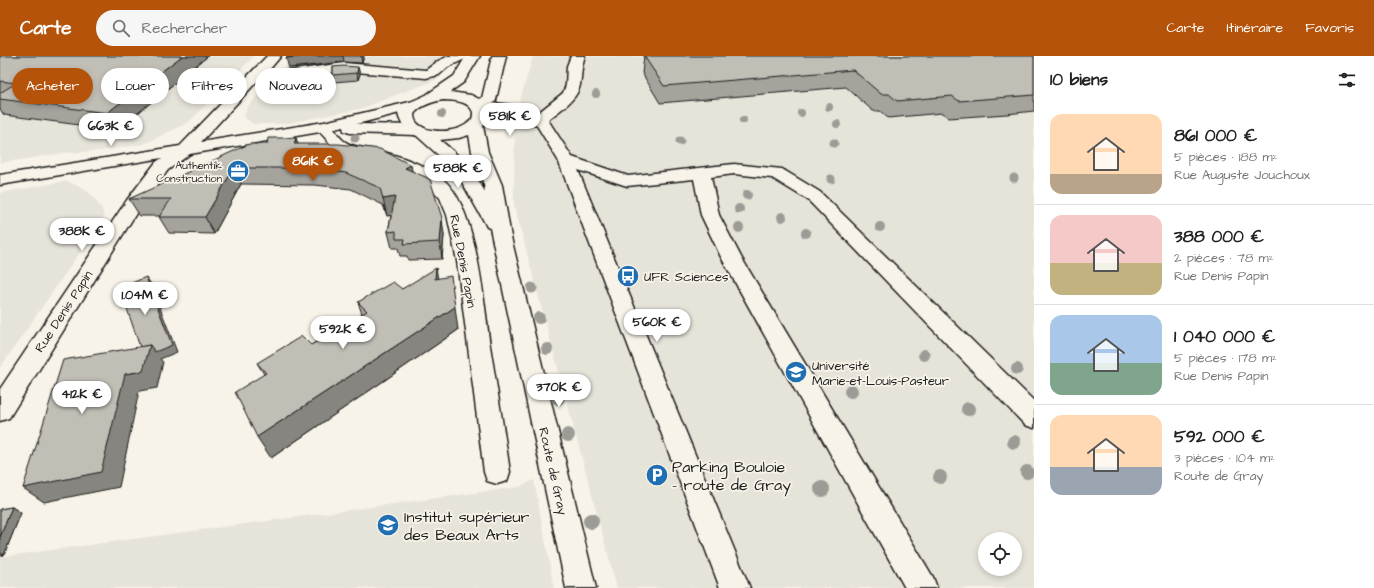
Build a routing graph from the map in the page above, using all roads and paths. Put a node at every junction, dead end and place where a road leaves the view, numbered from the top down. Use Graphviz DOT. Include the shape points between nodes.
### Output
graph roads {
  1 [pos="274,56"];
  2 [pos="460,56"];
  3 [pos="473,56"];
  4 [pos="499,56"];
  5 [pos="578,56"];
  6 [pos="262,68"];
  7 [pos="330,68"];
  8 [pos="255,75"];
  9 [pos="431,98"];
  10 [pos="414,105"];
  11 [pos="485,118"];
  12 [pos="540,119"];
  13 [pos="324,127"];
  14 [pos="420,132"];
  15 [pos="186,149"];
  16 [pos="566,160"];
  17 [pos="702,173"];
  18 [pos="0,180"];
  19 [pos="501,237"];
  20 [pos="0,410"];
  21 [pos="1034,417"];
  22 [pos="497,472"];
  23 [pos="581,588"];
  24 [pos="735,588"];
  25 [pos="922,588"];
  1 -- 6 [label="street, Rue Denis Papin"];
  2 -- 7 [label="street" via="426,74"];
  3 -- 9 [label="street" via="459,79"];
  4 -- 11 [label="street"];
  5 -- 12 [label="street" via="569,95"];
  8 -- 15 [label="street, Rue Denis Papin"];
  9 -- 10 [label="street"];
  9 -- 11 [label="street" via="455,96 471,101"];
  10 -- 13 [label="street"];
  10 -- 14 [label="street, Route de Gray" via="406,118 409,125"];
  11 -- 12 [label="street" via="509,123"];
  11 -- 12 [label="street" via="496,107"];
  11 -- 14 [label="street" via="465,131 452,135 437,136"];
  11 -- 19 [label="street, Route de Gray" via="480,152 493,185"];
  12 -- 16 [label="street"];
  13 -- 14 [label="street"];
  13 -- 15 [label="street"];
  13 -- 22 [label="street, Rue Denis Papin" via="338,144 402,164 441,186 450,198 466,258"];
  14 -- 19 [label="street, Route de Gray" via="453,159 467,175"];
  15 -- 18 [label="street"];
  15 -- 20 [label="street, Rue Denis Papin" via="162,166 133,204"];
  16 -- 17 [label="street" via="627,181"];
  16 -- 24 [label="street"];
  17 -- 21 [label="street" via="734,169 776,173 814,196"];
  17 -- 25 [label="street" via="710,215 732,257"];
  19 -- 23 [label="street, Route de Gray"];
}
